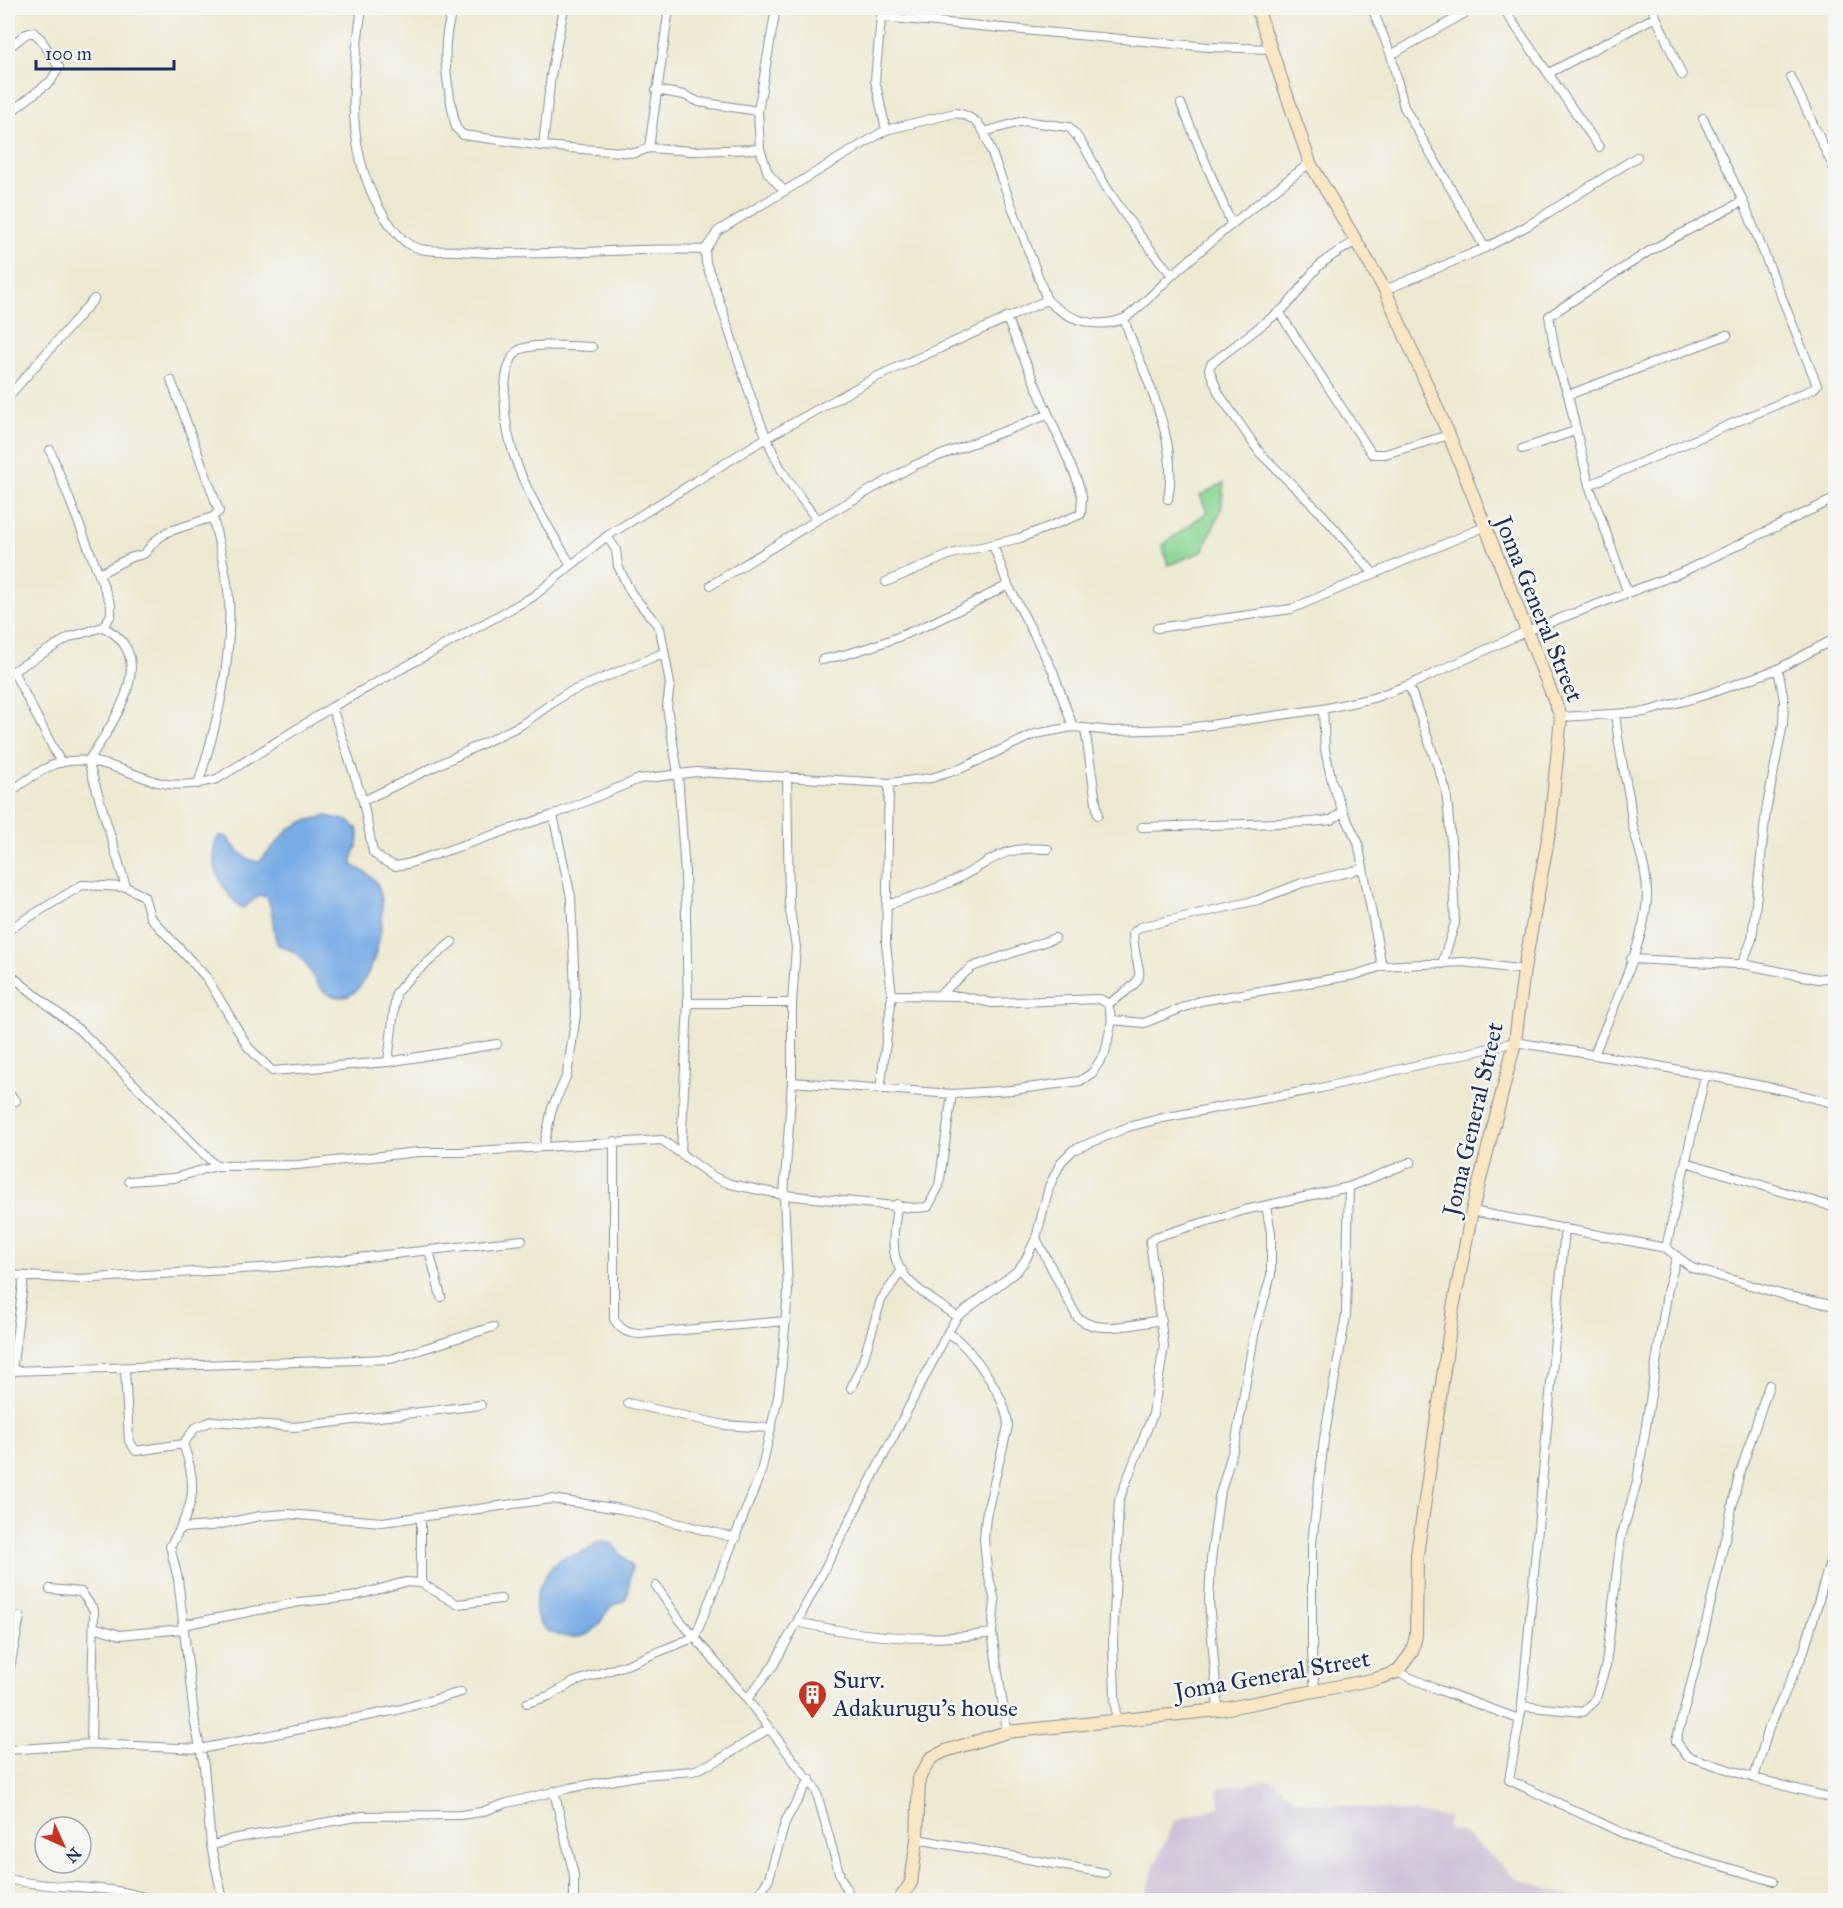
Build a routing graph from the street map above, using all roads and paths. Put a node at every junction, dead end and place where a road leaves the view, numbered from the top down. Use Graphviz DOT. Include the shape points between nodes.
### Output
graph roads {
  1 [pos="362,8"];
  2 [pos="454,8"];
  3 [pos="564,8"];
  4 [pos="669,8"];
  5 [pos="777,8"];
  6 [pos="1257,8"];
  7 [pos="1372,8"];
  8 [pos="1473,8"];
  9 [pos="1503,8"];
  10 [pos="882,12"];
  11 [pos="1654,12"];
  12 [pos="8,48"];
  13 [pos="1271,49"];
  14 [pos="1391,55"];
  15 [pos="1549,73"];
  16 [pos="1682,75"];
  17 [pos="1791,77"];
  18 [pos="656,90"];
  19 [pos="1181,105"];
  20 [pos="758,111"];
  21 [pos="8,114"];
  22 [pos="1703,118"];
  23 [pos="886,130"];
  24 [pos="984,132"];
  25 [pos="543,146"];
  26 [pos="1599,147"];
  27 [pos="649,148"];
  28 [pos="760,149"];
  29 [pos="1638,157"];
  30 [pos="1310,163"];
  31 [pos="1836,173"];
  32 [pos="784,191"];
  33 [pos="1743,201"];
  34 [pos="1232,223"];
  35 [pos="1358,240"];
  36 [pos="1485,248"];
  37 [pos="705,249"];
  38 [pos="1172,275"];
  39 [pos="1385,290"];
  40 [pos="94,299"];
  41 [pos="1047,300"];
  42 [pos="1279,312"];
  43 [pos="1006,316"];
  44 [pos="1124,319"];
  45 [pos="1727,336"];
  46 [pos="592,347"];
  47 [pos="171,380"];
  48 [pos="1568,395"];
  49 [pos="8,396"];
  50 [pos="1047,415"];
  51 [pos="1575,431"];
  52 [pos="1449,435"];
  53 [pos="766,438"];
  54 [pos="1522,448"];
  55 [pos="50,450"];
  56 [pos="1589,485"];
  57 [pos="1836,498"];
  58 [pos="1168,499"];
  59 [pos="213,517"];
  60 [pos="816,520"];
  61 [pos="1484,527"];
  62 [pos="607,536"];
  63 [pos="993,545"];
  64 [pos="571,565"];
  65 [pos="1373,573"];
  66 [pos="99,574"];
  67 [pos="886,582"];
  68 [pos="711,585"];
  69 [pos="1008,585"];
  70 [pos="1627,591"];
  71 [pos="103,627"];
  72 [pos="1157,628"];
  73 [pos="1527,631"];
  74 [pos="1836,638"];
  75 [pos="663,653"];
  76 [pos="822,660"];
  77 [pos="1778,669"];
  78 [pos="10,673"];
  79 [pos="1410,685"];
  80 [pos="332,707"];
  81 [pos="1323,710"];
  82 [pos="1615,714"];
  83 [pos="1561,717"];
  84 [pos="1072,726"];
  85 [pos="1085,729"];
  86 [pos="88,761"];
  87 [pos="61,762"];
  88 [pos="678,773"];
  89 [pos="787,776"];
  90 [pos="889,783"];
  91 [pos="198,784"];
  92 [pos="8,793"];
  93 [pos="363,801"];
  94 [pos="1343,812"];
  95 [pos="553,815"];
  96 [pos="1098,815"];
  97 [pos="1142,827"];
  98 [pos="1048,849"];
  99 [pos="1362,869"];
  100 [pos="126,887"];
  101 [pos="886,905"];
  102 [pos="8,930"];
  103 [pos="1055,938"];
  104 [pos="452,942"];
  105 [pos="1631,959"];
  106 [pos="1442,964"];
  107 [pos="1742,964"];
  108 [pos="1382,966"];
  109 [pos="1524,970"];
  110 [pos="8,973"];
  111 [pos="1836,976"];
  112 [pos="892,995"];
  113 [pos="939,995"];
  114 [pos="688,1003"];
  115 [pos="792,1003"];
  116 [pos="1108,1004"];
  117 [pos="1112,1020"];
  118 [pos="1515,1042"];
  119 [pos="497,1044"];
  120 [pos="1594,1055"];
  121 [pos="387,1062"];
  122 [pos="1705,1076"];
  123 [pos="792,1082"];
  124 [pos="880,1090"];
  125 [pos="8,1093"];
  126 [pos="952,1094"];
  127 [pos="16,1101"];
  128 [pos="1836,1104"];
  129 [pos="614,1141"];
  130 [pos="544,1147"];
  131 [pos="681,1152"];
  132 [pos="1411,1162"];
  133 [pos="1686,1162"];
  134 [pos="216,1166"];
  135 [pos="129,1181"];
  136 [pos="1349,1187"];
  137 [pos="784,1195"];
  138 [pos="897,1204"];
  139 [pos="1266,1206"];
  140 [pos="1836,1208"];
  141 [pos="1472,1211"];
  142 [pos="1564,1228"];
  143 [pos="1036,1238"];
  144 [pos="522,1240"];
  145 [pos="1666,1248"];
  146 [pos="429,1250"];
  147 [pos="1677,1256"];
  148 [pos="902,1270"];
  149 [pos="8,1275"];
  150 [pos="24,1276"];
  151 [pos="441,1297"];
  152 [pos="1836,1306"];
  153 [pos="957,1317"];
  154 [pos="1162,1320"];
  155 [pos="786,1321"];
  156 [pos="493,1327"];
  157 [pos="948,1332"];
  158 [pos="125,1370"];
  159 [pos="12,1371"];
  160 [pos="8,1383"];
  161 [pos="1769,1385"];
  162 [pos="851,1388"];
  163 [pos="628,1403"];
  164 [pos="481,1405"];
  165 [pos="769,1428"];
  166 [pos="183,1444"];
  167 [pos="421,1517"];
  168 [pos="181,1528"];
  169 [pos="736,1538"];
  170 [pos="1830,1562"];
  171 [pos="421,1583"];
  172 [pos="656,1586"];
  173 [pos="50,1589"];
  174 [pos="501,1599"];
  175 [pos="20,1617"];
  176 [pos="797,1622"];
  177 [pos="94,1627"];
  178 [pos="183,1627"];
  179 [pos="992,1633"];
  180 [pos="695,1637"];
  181 [pos="1397,1672"];
  182 [pos="8,1677"];
  183 [pos="1316,1691"];
  184 [pos="461,1692"];
  185 [pos="747,1699"];
  186 [pos="527,1703"];
  187 [pos="1522,1706"];
  188 [pos="1218,1710"];
  189 [pos="1519,1719"];
  190 [pos="1116,1720"];
  191 [pos="768,1729"];
  192 [pos="1007,1732"];
  193 [pos="91,1744"];
  194 [pos="200,1749"];
  195 [pos="8,1750"];
  196 [pos="1754,1778"];
  197 [pos="810,1779"];
  198 [pos="554,1791"];
  199 [pos="1836,1798"];
  200 [pos="917,1839"];
  201 [pos="211,1846"];
  202 [pos="1105,1873"];
  203 [pos="8,1880"];
  204 [pos="1773,1881"];
  205 [pos="153,1900"];
  206 [pos="223,1900"];
  207 [pos="574,1900"];
  208 [pos="756,1900"];
  209 [pos="852,1900"];
  210 [pos="899,1900"];
  1 -- 37 [label="street" via="353,64 353,122 374,201 396,234 412,247 424,251 497,254"];
  2 -- 25 [label="street" via="448,20 446,55 456,128 463,135"];
  3 -- 25 [label="street"];
  4 -- 18 [label="street"];
  5 -- 20 [label="street"];
  6 -- 13 [label="street, Joma General Street"];
  7 -- 14 [label="street"];
  8 -- 14 [label="street"];
  9 -- 15 [label="street"];
  10 -- 13 [label="street" via="1209,47"];
  10 -- 23 [label="street" via="875,80"];
  11 -- 15 [label="street"];
  11 -- 16 [label="street"];
  12 -- 21 [label="street" via="33,32 59,67 51,81"];
  13 -- 30 [label="street, Joma General Street"];
  14 -- 36 [label="street" via="1404,107"];
  15 -- 26 [label="street"];
  17 -- 31 [label="street"];
  18 -- 20 [label="street" via="699,102"];
  18 -- 27 [label="street"];
  19 -- 34 [label="street"];
  20 -- 28 [label="street"];
  22 -- 33 [label="street"];
  23 -- 24 [label="street" via="955,113 966,115"];
  23 -- 32 [label="street"];
  24 -- 38 [label="street" via="1023,121 1070,127 1084,143 1134,228"];
  24 -- 41 [label="street"];
  25 -- 27 [label="street" via="635,153"];
  27 -- 28 [label="street" via="692,152"];
  28 -- 32 [label="street" via="768,174"];
  29 -- 36 [label="street"];
  30 -- 34 [label="street"];
  30 -- 35 [label="street, Joma General Street"];
  32 -- 37 [label="street" via="718,231"];
  33 -- 48 [label="street" via="1651,250 1549,316 1557,363"];
  33 -- 56 [label="street" via="1816,385"];
  34 -- 38 [label="street"];
  35 -- 39 [label="street, Joma General Street"];
  35 -- 42 [label="street" via="1320,265 1290,305"];
  36 -- 39 [label="street"];
  37 -- 53 [label="street" via="706,263"];
  38 -- 44 [label="street"];
  39 -- 52 [label="street, Joma General Street"];
  40 -- 49 [label="street"];
  41 -- 43 [label="street"];
  41 -- 44 [label="street" via="1077,321"];
  42 -- 52 [label="street" via="1372,454 1385,454"];
  42 -- 65 [label="street" via="1210,364 1209,369 1219,394 1260,453 1322,514"];
  43 -- 50 [label="street"];
  43 -- 53 [label="street" via="876,377"];
  44 -- 58 [label="street" via="1150,386 1167,448"];
  45 -- 48 [label="street"];
  46 -- 64 [label="street" via="519,350 513,356 504,388 516,466"];
  47 -- 59 [label="street" via="218,502 219,511"];
  48 -- 51 [label="street"];
  50 -- 60 [label="street" via="915,465"];
  50 -- 63 [label="street" via="1082,495 1080,514"];
  51 -- 54 [label="street"];
  51 -- 56 [label="street"];
  52 -- 61 [label="street, Joma General Street"];
  53 -- 60 [label="street" via="779,466"];
  53 -- 62 [label="street"];
  55 -- 66 [label="street"];
  56 -- 70 [label="street"];
  57 -- 70 [label="street" via="1680,573"];
  59 -- 66 [label="street" via="167,532 144,554"];
  59 -- 91 [label="street" via="229,597 229,639 225,687"];
  60 -- 68 [label="street"];
  61 -- 65 [label="street"];
  61 -- 73 [label="street, Joma General Street"];
  62 -- 64 [label="street"];
  62 -- 75 [label="street" via="631,593 660,628"];
  63 -- 67 [label="street" via="951,554"];
  63 -- 69 [label="street"];
  64 -- 80 [label="street" via="552,585 534,596"];
  65 -- 72 [label="street" via="1291,609"];
  66 -- 71 [label="street" via="111,605 111,615"];
  69 -- 76 [label="street" via="934,623 865,651"];
  69 -- 84 [label="street" via="1053,671"];
  70 -- 73 [label="street"];
  71 -- 78 [label="street" via="70,637"];
  71 -- 86 [label="street" via="117,634 132,659 123,703"];
  73 -- 79 [label="street"];
  73 -- 83 [label="street, Joma General Street"];
  74 -- 77 [label="street"];
  75 -- 88 [label="street" via="670,684 667,707"];
  75 -- 93 [label="street" via="565,694 521,725"];
  77 -- 82 [label="street" via="1645,712"];
  77 -- 107 [label="street" via="1784,700 1783,724 1766,811 1752,939"];
  78 -- 87 [label="street"];
  79 -- 81 [label="street"];
  79 -- 106 [label="street" via="1446,790 1455,923"];
  80 -- 91 [label="street" via="217,779"];
  80 -- 93 [label="street"];
  81 -- 85 [label="street" via="1181,729"];
  81 -- 94 [label="street" via="1325,750"];
  82 -- 83 [label="street"];
  82 -- 105 [label="street" via="1632,825 1646,867 1644,915"];
  83 -- 109 [label="street, Joma General Street" via="1550,828"];
  84 -- 85 [label="street"];
  84 -- 90 [label="street" via="1035,734 960,769 931,778"];
  85 -- 96 [label="street"];
  86 -- 87 [label="street"];
  86 -- 91 [label="street" via="100,761 160,783"];
  86 -- 100 [label="street"];
  87 -- 92 [label="street"];
  88 -- 89 [label="street"];
  88 -- 95 [label="street" via="639,779"];
  88 -- 114 [label="street"];
  89 -- 90 [label="street"];
  89 -- 115 [label="street" via="789,904 796,947"];
  90 -- 101 [label="street"];
  93 -- 95 [label="street" via="373,852 394,866"];
  94 -- 97 [label="street" via="1331,820 1311,822"];
  94 -- 99 [label="street" via="1358,842"];
  95 -- 130 [label="street" via="571,897 576,1015 567,1075 552,1108"];
  98 -- 101 [label="street" via="1023,847 993,857 970,873"];
  99 -- 108 [label="street"];
  99 -- 116 [label="street" via="1302,883 1258,900 1140,927 1133,933 1141,975 1137,983"];
  100 -- 102 [label="street" via="82,885"];
  100 -- 121 [label="street" via="144,896 150,917 207,978 248,1047 272,1071"];
  101 -- 112 [label="street"];
  103 -- 113 [label="street" via="972,967"];
  104 -- 121 [label="street" via="396,993"];
  105 -- 107 [label="street"];
  105 -- 120 [label="street"];
  106 -- 108 [label="street"];
  106 -- 109 [label="street" via="1464,962"];
  107 -- 111 [label="street" via="1818,979"];
  108 -- 117 [label="street" via="1355,975 1200,1001 1144,1023"];
  109 -- 118 [label="street, Joma General Street"];
  110 -- 134 [label="street" via="84,1034"];
  112 -- 113 [label="street"];
  112 -- 124 [label="street"];
  113 -- 116 [label="street" via="992,1003 1100,999"];
  114 -- 115 [label="street"];
  114 -- 131 [label="street"];
  115 -- 123 [label="street"];
  116 -- 117 [label="street"];
  117 -- 126 [label="street" via="1105,1053 1086,1078 1012,1090"];
  118 -- 120 [label="street"];
  118 -- 141 [label="street, Joma General Street"];
  118 -- 143 [label="street" via="1321,1088 1163,1118 1088,1143 1061,1162 1049,1187"];
  119 -- 121 [label="street"];
  120 -- 122 [label="street"];
  122 -- 128 [label="street"];
  122 -- 133 [label="street"];
  123 -- 124 [label="street"];
  123 -- 137 [label="street"];
  124 -- 126 [label="street"];
  125 -- 127 [label="street"];
  126 -- 138 [label="street" via="939,1186 933,1200 928,1207"];
  129 -- 130 [label="street"];
  129 -- 131 [label="street" via="662,1140"];
  129 -- 155 [label="street" via="614,1319 620,1327 626,1333 639,1334"];
  130 -- 134 [label="street" via="418,1152 298,1166"];
  131 -- 137 [label="street" via="698,1168 721,1180"];
  132 -- 136 [label="street"];
  133 -- 140 [label="street"];
  133 -- 145 [label="street"];
  134 -- 135 [label="street" via="174,1178"];
  136 -- 139 [label="street"];
  136 -- 183 [label="street" via="1346,1315 1324,1439 1312,1544"];
  137 -- 138 [label="street"];
  137 -- 155 [label="street"];
  138 -- 148 [label="street" via="894,1245 895,1258"];
  139 -- 154 [label="street" via="1155,1237 1150,1242"];
  139 -- 188 [label="street" via="1271,1232 1271,1275 1254,1335 1236,1440 1219,1497 1211,1560 1209,1601"];
  141 -- 142 [label="street"];
  141 -- 181 [label="street, Joma General Street" via="1453,1308 1417,1555 1416,1636 1413,1652"];
  142 -- 145 [label="street"];
  142 -- 187 [label="street"];
  143 -- 153 [label="street" via="1017,1270"];
  143 -- 154 [label="street" via="1084,1324 1112,1326"];
  144 -- 146 [label="street"];
  145 -- 147 [label="street"];
  146 -- 150 [label="street" via="275,1267 79,1279"];
  146 -- 151 [label="street"];
  147 -- 152 [label="street" via="1692,1268"];
  147 -- 187 [label="street" via="1668,1288 1637,1482 1621,1537 1606,1665 1595,1701 1583,1712"];
  148 -- 153 [label="street" via="915,1287"];
  148 -- 162 [label="street" via="881,1300"];
  149 -- 150 [label="street"];
  150 -- 159 [label="street"];
  153 -- 157 [label="street"];
  154 -- 190 [label="street" via="1163,1362 1153,1414 1119,1500 1113,1642"];
  155 -- 165 [label="street" via="778,1397"];
  156 -- 158 [label="street" via="392,1359"];
  157 -- 176 [label="street"];
  157 -- 179 [label="street" via="974,1360 1007,1412 1008,1426 984,1539 995,1601"];
  158 -- 159 [label="street"];
  158 -- 166 [label="street" via="132,1449"];
  159 -- 160 [label="street"];
  161 -- 196 [label="street" via="1739,1476 1676,1741 1687,1756"];
  163 -- 165 [label="street" via="724,1425"];
  164 -- 166 [label="street" via="294,1427 212,1421 195,1428"];
  165 -- 169 [label="street" via="760,1472"];
  166 -- 168 [label="street" via="194,1473"];
  167 -- 168 [label="street" via="382,1522 286,1514"];
  167 -- 169 [label="street" via="551,1499 621,1509"];
  167 -- 171 [label="street"];
  168 -- 178 [label="street" via="170,1546"];
  169 -- 180 [label="street"];
  170 -- 196 [label="street" via="1804,1651 1769,1728"];
  171 -- 174 [label="street" via="457,1604"];
  171 -- 178 [label="street" via="405,1582 351,1597 298,1602"];
  172 -- 180 [label="street"];
  173 -- 177 [label="street" via="81,1592 94,1610"];
  175 -- 182 [label="street"];
  176 -- 179 [label="street" via="886,1637 950,1638"];
  176 -- 185 [label="street" via="773,1666"];
  177 -- 178 [label="street" via="120,1635"];
  177 -- 193 [label="street"];
  178 -- 194 [label="street"];
  179 -- 192 [label="street"];
  180 -- 185 [label="street"];
  180 -- 186 [label="street"];
  181 -- 183 [label="street, Joma General Street"];
  181 -- 189 [label="street"];
  183 -- 188 [label="street, Joma General Street"];
  184 -- 194 [label="street" via="397,1710"];
  185 -- 191 [label="street"];
  187 -- 189 [label="street"];
  188 -- 190 [label="street, Joma General Street"];
  189 -- 204 [label="street" via="1509,1780 1644,1843"];
  190 -- 192 [label="street, Joma General Street"];
  191 -- 197 [label="street"];
  191 -- 198 [label="street" via="719,1761 693,1771 643,1775"];
  192 -- 200 [label="street, Joma General Street" via="931,1758 919,1778"];
  193 -- 194 [label="street"];
  193 -- 195 [label="street"];
  194 -- 201 [label="street"];
  196 -- 199 [label="street"];
  197 -- 208 [label="street" via="786,1820 769,1878"];
  197 -- 209 [label="street" via="840,1876"];
  198 -- 201 [label="street" via="481,1812 362,1816"];
  198 -- 207 [label="street" via="574,1875"];
  200 -- 202 [label="street"];
  200 -- 210 [label="street, Joma General Street" via="911,1883"];
  201 -- 206 [label="street"];
  203 -- 205 [label="street" via="59,1888 98,1887"];
}
